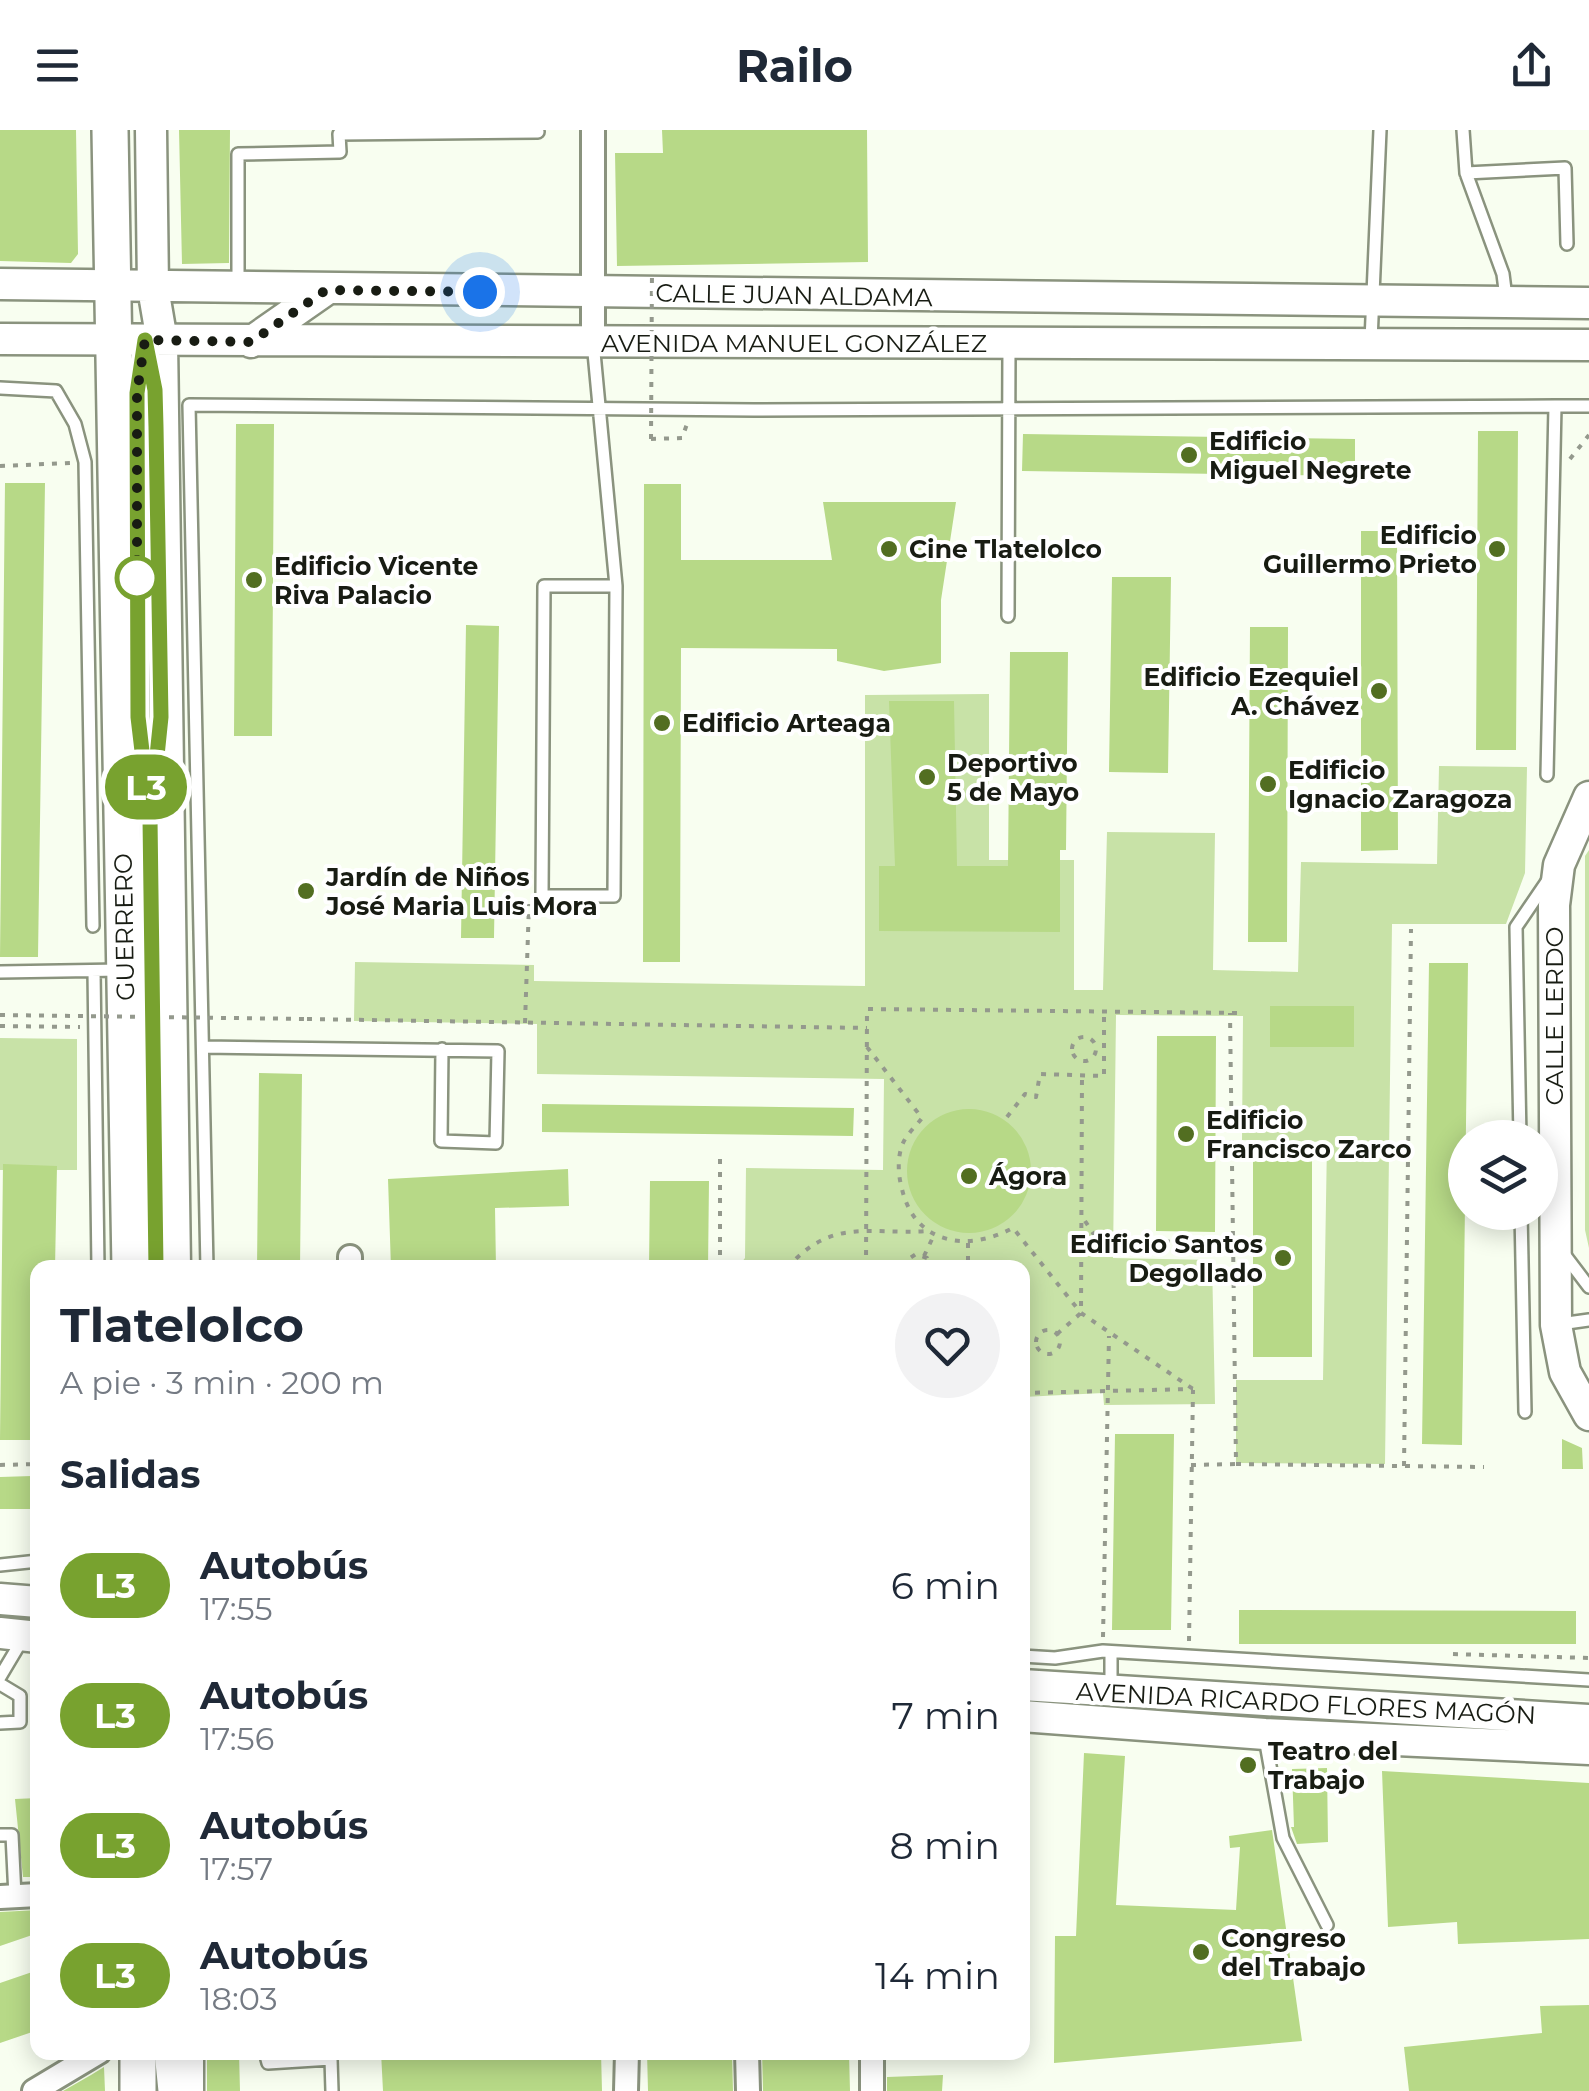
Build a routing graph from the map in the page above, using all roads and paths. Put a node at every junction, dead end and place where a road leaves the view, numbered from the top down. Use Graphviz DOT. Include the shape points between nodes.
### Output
graph roads {
  1 [pos="110,130"];
  2 [pos="142,130"];
  3 [pos="152,130"];
  4 [pos="593,130"];
  5 [pos="1380,130"];
  6 [pos="1463,130"];
  7 [pos="538,132"];
  8 [pos="1466,174"];
  9 [pos="1567,244"];
  10 [pos="652,270"];
  11 [pos="0,284"];
  12 [pos="136,287"];
  13 [pos="238,288"];
  14 [pos="326,290"];
  15 [pos="593,292"];
  16 [pos="955,297"];
  17 [pos="1372,302"];
  18 [pos="1507,303"];
  19 [pos="1589,303"];
  20 [pos="0,339"];
  21 [pos="140,341"];
  22 [pos="251,342"];
  23 [pos="592,342"];
  24 [pos="920,344"];
  25 [pos="1009,344"];
  26 [pos="1371,345"];
  27 [pos="1589,346"];
  28 [pos="0,388"];
  29 [pos="1556,406"];
  30 [pos="1589,406"];
  31 [pos="600,408"];
  32 [pos="1010,408"];
  33 [pos="682,438"];
  34 [pos="85,462"];
  35 [pos="0,466"];
  36 [pos="616,586"];
  37 [pos="1008,616"];
  38 [pos="1547,775"];
  39 [pos="1588,800"];
  40 [pos="146,821"];
  41 [pos="186,864"];
  42 [pos="1559,864"];
  43 [pos="542,896"];
  44 [pos="93,926"];
  45 [pos="1411,929"];
  46 [pos="109,970"];
  47 [pos="0,972"];
  48 [pos="1104,1011"];
  49 [pos="1243,1012"];
  50 [pos="1230,1013"];
  51 [pos="0,1015"];
  52 [pos="525,1023"];
  53 [pos="0,1026"];
  54 [pos="95,1027"];
  55 [pos="867,1028"];
  56 [pos="203,1046"];
  57 [pos="867,1047"];
  58 [pos="1097,1049"];
  59 [pos="442,1050"];
  60 [pos="1104,1050"];
  61 [pos="1082,1075"];
  62 [pos="1008,1117"];
  63 [pos="1520,1120"];
  64 [pos="720,1153"];
  65 [pos="1083,1220"];
  66 [pos="866,1228"];
  67 [pos="1522,1230"];
  68 [pos="927,1231"];
  69 [pos="934,1234"];
  70 [pos="1554,1238"];
  71 [pos="1234,1241"];
  72 [pos="968,1244"];
  73 [pos="924,1256"];
  74 [pos="98,1260"];
  75 [pos="129,1260"];
  76 [pos="156,1260"];
  77 [pos="174,1260"];
  78 [pos="207,1260"];
  79 [pos="720,1260"];
  80 [pos="797,1260"];
  81 [pos="866,1260"];
  82 [pos="909,1260"];
  83 [pos="926,1260"];
  84 [pos="968,1260"];
  85 [pos="1589,1288"];
  86 [pos="1082,1313"];
  87 [pos="1589,1320"];
  88 [pos="1556,1325"];
  89 [pos="1058,1334"];
  90 [pos="1110,1336"];
  91 [pos="1109,1388"];
  92 [pos="1193,1390"];
  93 [pos="1030,1393"];
  94 [pos="1525,1412"];
  95 [pos="1589,1414"];
  96 [pos="30,1464"];
  97 [pos="1236,1464"];
  98 [pos="0,1465"];
  99 [pos="1191,1465"];
  100 [pos="1404,1466"];
  101 [pos="1484,1466"];
  102 [pos="30,1562"];
  103 [pos="0,1565"];
  104 [pos="0,1599"];
  105 [pos="30,1601"];
  106 [pos="20,1635"];
  107 [pos="1107,1652"];
  108 [pos="1030,1656"];
  109 [pos="1188,1656"];
  110 [pos="0,1680"];
  111 [pos="1589,1680"];
  112 [pos="1030,1686"];
  113 [pos="1110,1692"];
  114 [pos="1030,1717"];
  115 [pos="1589,1720"];
  116 [pos="0,1723"];
  117 [pos="1265,1734"];
  118 [pos="1589,1749"];
  119 [pos="0,1835"];
  120 [pos="18,1896"];
  121 [pos="1327,1925"];
  122 [pos="86,2060"];
  123 [pos="138,2060"];
  124 [pos="161,2060"];
  125 [pos="171,2060"];
  126 [pos="188,2060"];
  127 [pos="267,2060"];
  128 [pos="296,2060"];
  129 [pos="334,2060"];
  130 [pos="627,2060"];
  131 [pos="747,2060"];
  132 [pos="872,2060"];
  133 [pos="34,2091"];
  134 [pos="138,2091"];
  135 [pos="166,2091"];
  136 [pos="188,2091"];
  137 [pos="332,2091"];
  138 [pos="626,2091"];
  139 [pos="748,2091"];
  140 [pos="872,2091"];
  1 -- 12 [label="main road"];
  2 -- 12 [label="lane"];
  3 -- 12 [label="main road"];
  4 -- 15 [label="street"];
  5 -- 17 [label="lane"];
  6 -- 8 [label="lane"];
  7 -- 13 [label="lane" via="340,134 340,152 238,154"];
  8 -- 9 [label="lane" via="1565,168"];
  8 -- 18 [label="lane" via="1504,274"];
  10 -- 33 [label="path, bridge" via="651,439"];
  11 -- 12 [label="main road, CALLE JUAN ALDAMA"];
  12 -- 13 [label="main road, CALLE JUAN ALDAMA"];
  12 -- 21 [label="main road, GUERRERO"];
  12 -- 21 [label="main road, GUERRERO"];
  13 -- 14 [label="main road, CALLE JUAN ALDAMA"];
  14 -- 15 [label="main road, CALLE JUAN ALDAMA"];
  14 -- 22 [label="main road"];
  15 -- 16 [label="main road, CALLE JUAN ALDAMA"];
  15 -- 23 [label="street"];
  16 -- 17 [label="main road, CALLE JUAN ALDAMA"];
  16 -- 24 [label="main road"];
  16 -- 25 [label="main road"];
  17 -- 18 [label="main road, CALLE JUAN ALDAMA"];
  17 -- 26 [label="lane"];
  18 -- 19 [label="main road, CALLE JUAN ALDAMA"];
  20 -- 21 [label="main road, AVENIDA MANUEL GONZÁLEZ"];
  21 -- 22 [label="main road, AVENIDA MANUEL GONZÁLEZ"];
  21 -- 40 [label="main road, GUERRERO"];
  21 -- 40 [label="main road, GUERRERO"];
  22 -- 23 [label="main road, AVENIDA MANUEL GONZÁLEZ"];
  23 -- 24 [label="main road, AVENIDA MANUEL GONZÁLEZ"];
  23 -- 31 [label="lane"];
  24 -- 25 [label="main road, AVENIDA MANUEL GONZÁLEZ"];
  25 -- 26 [label="main road, AVENIDA MANUEL GONZÁLEZ"];
  25 -- 32 [label="lane"];
  26 -- 27 [label="main road, AVENIDA MANUEL GONZÁLEZ"];
  28 -- 34 [label="lane" via="56,391 75,424"];
  29 -- 30 [label="lane"];
  29 -- 32 [label="lane"];
  29 -- 38 [label="lane"];
  31 -- 32 [label="lane"];
  31 -- 36 [label="lane"];
  31 -- 40 [label="lane" via="189,404"];
  32 -- 37 [label="lane"];
  34 -- 35 [label="path"];
  34 -- 40 [label="lane"];
  36 -- 43 [label="lane" via="614,896"];
  36 -- 43 [label="lane" via="544,586"];
  39 -- 42 [label="main road, CALLE LERDO"];
  40 -- 41 [label="main road, GUERRERO"];
  40 -- 44 [label="lane"];
  40 -- 46 [label="main road, GUERRERO"];
  40 -- 76 [label="lane"];
  41 -- 56 [label="lane"];
  41 -- 77 [label="main road, GUERRERO"];
  42 -- 63 [label="lane" via="1516,927"];
  42 -- 70 [label="main road, CALLE LERDO"];
  43 -- 52 [label="path" via="526,906"];
  45 -- 100 [label="path"];
  46 -- 47 [label="lane"];
  46 -- 54 [label="lane"];
  46 -- 75 [label="main road, GUERRERO"];
  48 -- 50 [label="path"];
  48 -- 55 [label="path" via="867,1009"];
  48 -- 60 [label="path"];
  49 -- 50 [label="path"];
  50 -- 71 [label="path"];
  51 -- 52 [label="path, bridge"];
  52 -- 55 [label="path"];
  53 -- 54 [label="path"];
  54 -- 74 [label="lane"];
  55 -- 57 [label="path"];
  56 -- 59 [label="lane"];
  56 -- 78 [label="lane"];
  57 -- 66 [label="path"];
  57 -- 68 [label="path" via="922,1118 903,1142 898,1177 911,1216"];
  58 -- 58 [label="path" via="1083,1037 1072,1051 1083,1062"];
  58 -- 60 [label="path"];
  59 -- 59 [label="lane" via="498,1051 496,1143 441,1141"];
  60 -- 61 [label="path" via="1104,1076"];
  61 -- 62 [label="path" via="1040,1074 1036,1097 1025,1094"];
  61 -- 65 [label="path"];
  64 -- 79 [label="path"];
  65 -- 71 [label="path" via="1099,1242"];
  65 -- 86 [label="path"];
  66 -- 68 [label="path"];
  66 -- 80 [label="path" via="821,1240"];
  66 -- 81 [label="path"];
  67 -- 94 [label="lane"];
  68 -- 69 [label="path"];
  69 -- 72 [label="path"];
  69 -- 73 [label="path"];
  70 -- 85 [label="lane"];
  70 -- 88 [label="main road, CALLE LERDO"];
  71 -- 97 [label="path"];
  72 -- 84 [label="path"];
  72 -- 86 [label="path" via="1013,1228"];
  73 -- 82 [label="path"];
  73 -- 83 [label="path"];
  86 -- 89 [label="path"];
  86 -- 90 [label="path"];
  87 -- 88 [label="lane"];
  88 -- 95 [label="main road, CALLE LERDO" via="1565,1372"];
  89 -- 89 [label="path" via="1040,1333 1040,1352 1059,1349"];
  90 -- 91 [label="path"];
  90 -- 92 [label="path"];
  91 -- 92 [label="path"];
  91 -- 93 [label="path"];
  91 -- 107 [label="path"];
  92 -- 99 [label="path"];
  96 -- 98 [label="path"];
  97 -- 99 [label="path"];
  97 -- 100 [label="path"];
  99 -- 109 [label="path"];
  100 -- 101 [label="path"];
  102 -- 103 [label="lane"];
  104 -- 105 [label="main road"];
  106 -- 110 [label="lane"];
  107 -- 108 [label="lane"];
  107 -- 109 [label="lane"];
  107 -- 113 [label="lane"];
  109 -- 111 [label="lane"];
  110 -- 116 [label="lane" via="20,1696 20,1722"];
  112 -- 113 [label="main road, AVENIDA RICARDO FLORES MAGÓN"];
  113 -- 115 [label="main road, AVENIDA RICARDO FLORES MAGÓN"];
  114 -- 117 [label="main road, AVENIDA RICARDO FLORES MAGÓN"];
  117 -- 118 [label="main road, AVENIDA RICARDO FLORES MAGÓN"];
  117 -- 121 [label="lane" via="1283,1838"];
  119 -- 120 [label="lane" via="12,1835"];
  122 -- 133 [label="street"];
  123 -- 134 [label="main road"];
  124 -- 135 [label="lane"];
  125 -- 135 [label="lane"];
  126 -- 136 [label="main road"];
  127 -- 128 [label="lane"];
  129 -- 137 [label="lane"];
  130 -- 138 [label="street"];
  131 -- 139 [label="street"];
  132 -- 140 [label="street"];
}
